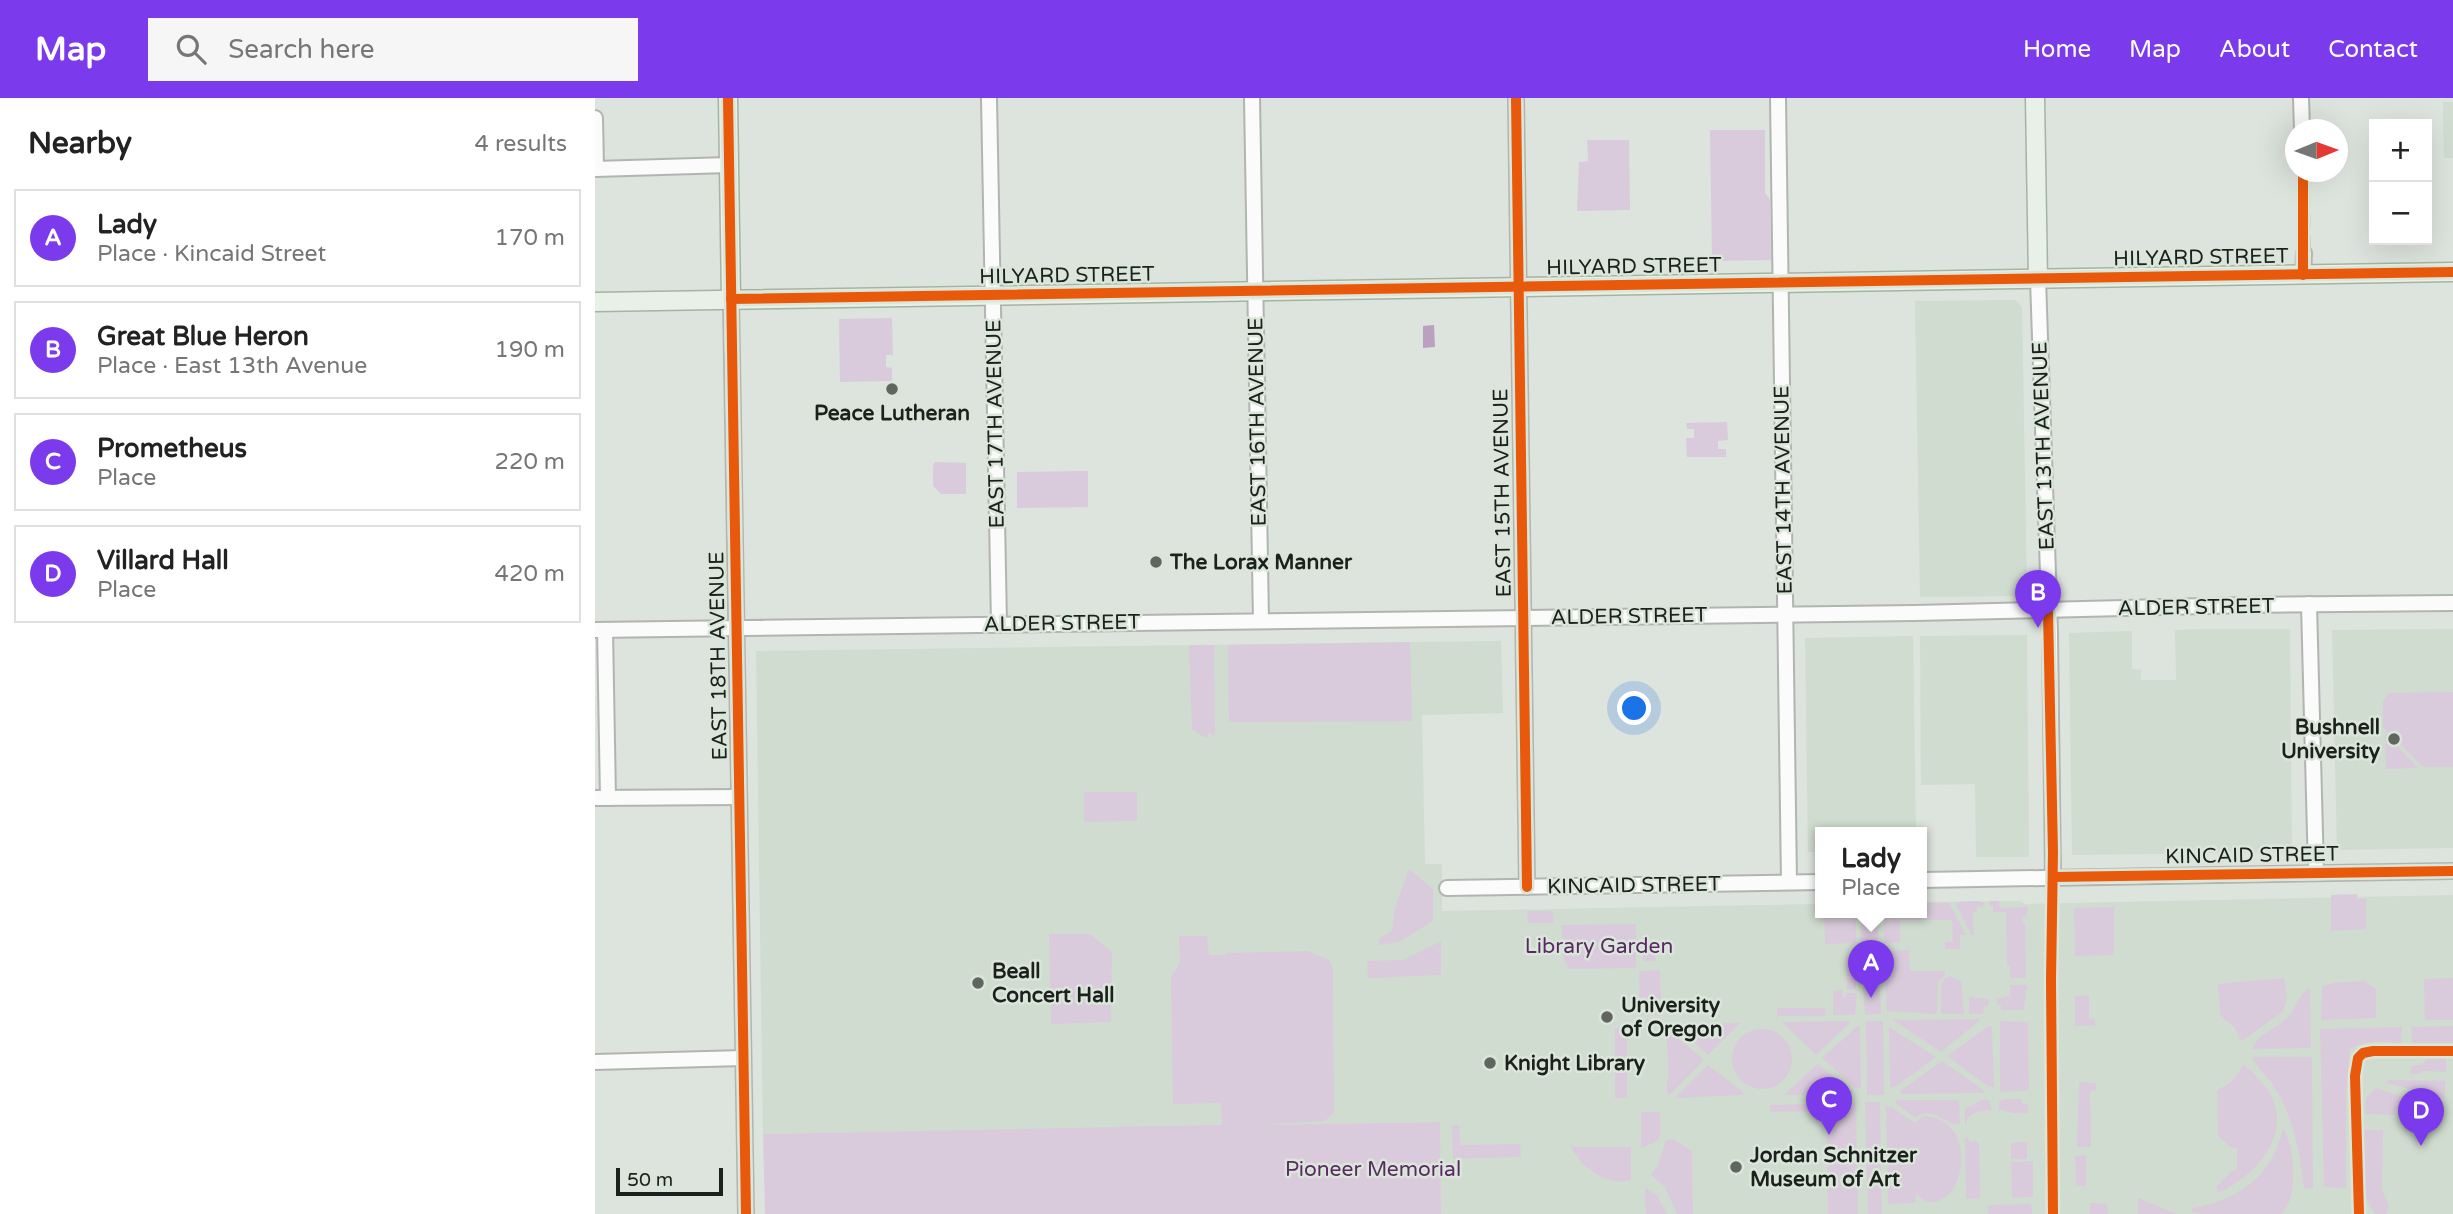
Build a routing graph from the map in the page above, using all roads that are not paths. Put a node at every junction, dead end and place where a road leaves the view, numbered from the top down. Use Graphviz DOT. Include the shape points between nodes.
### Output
graph roads {
  1 [pos="728,98"];
  2 [pos="989,98"];
  3 [pos="1252,98"];
  4 [pos="1516,98"];
  5 [pos="1778,98"];
  6 [pos="2035,98"];
  7 [pos="2301,98"];
  8 [pos="595,118"];
  9 [pos="2302,119"];
  10 [pos="729,165"];
  11 [pos="595,169"];
  12 [pos="2304,253"];
  13 [pos="2453,272"];
  14 [pos="2302,275"];
  15 [pos="2038,279"];
  16 [pos="1781,283"];
  17 [pos="1518,287"];
  18 [pos="1255,291"];
  19 [pos="993,295"];
  20 [pos="731,299"];
  21 [pos="595,302"];
  22 [pos="2453,603"];
  23 [pos="2309,604"];
  24 [pos="2048,611"];
  25 [pos="1785,614"];
  26 [pos="1523,618"];
  27 [pos="1261,621"];
  28 [pos="999,624"];
  29 [pos="736,628"];
  30 [pos="600,630"];
  31 [pos="739,797"];
  32 [pos="601,798"];
  33 [pos="2453,871"];
  34 [pos="2316,872"];
  35 [pos="2053,877"];
  36 [pos="1927,880"];
  37 [pos="1789,882"];
  38 [pos="1815,882"];
  39 [pos="1527,887"];
  40 [pos="1447,888"];
  41 [pos="743,1058"];
  42 [pos="595,1062"];
  43 [pos="746,1214"];
  1 -- 10 [label="main road, EAST 18TH AVENUE"];
  2 -- 19 [label="street, EAST 17TH AVENUE"];
  3 -- 18 [label="street, EAST 16TH AVENUE"];
  4 -- 17 [label="street, EAST 15TH AVENUE"];
  5 -- 16 [label="street, EAST 14TH AVENUE"];
  6 -- 15 [label="main road, EAST 13TH AVENUE"];
  7 -- 9 [label="street"];
  8 -- 11 [label="street"];
  10 -- 11 [label="street"];
  10 -- 20 [label="main road, EAST 18TH AVENUE"];
  12 -- 14 [label="street"];
  13 -- 14 [label="main road, HILYARD STREET"];
  14 -- 15 [label="main road, HILYARD STREET"];
  15 -- 16 [label="main road, HILYARD STREET"];
  15 -- 24 [label="street, EAST 13TH AVENUE"];
  16 -- 17 [label="main road, HILYARD STREET"];
  16 -- 25 [label="street, EAST 14TH AVENUE"];
  17 -- 18 [label="main road, HILYARD STREET"];
  17 -- 26 [label="street, EAST 15TH AVENUE"];
  18 -- 19 [label="main road, HILYARD STREET"];
  18 -- 27 [label="street, EAST 16TH AVENUE"];
  19 -- 20 [label="main road, HILYARD STREET"];
  19 -- 28 [label="street, EAST 17TH AVENUE"];
  20 -- 21 [label="main road, HILYARD STREET"];
  20 -- 29 [label="street, EAST 18TH AVENUE"];
  22 -- 23 [label="street, ALDER STREET"];
  23 -- 24 [label="street, ALDER STREET"];
  23 -- 34 [label="street"];
  24 -- 25 [label="street, ALDER STREET"];
  24 -- 35 [label="street, EAST 13TH AVENUE"];
  25 -- 26 [label="street, ALDER STREET"];
  25 -- 37 [label="street, EAST 14TH AVENUE"];
  26 -- 27 [label="street, ALDER STREET"];
  26 -- 39 [label="street, EAST 15TH AVENUE"];
  27 -- 28 [label="street, ALDER STREET"];
  28 -- 29 [label="street, ALDER STREET"];
  29 -- 30 [label="street, ALDER STREET"];
  29 -- 31 [label="street, EAST 18TH AVENUE"];
  30 -- 32 [label="street"];
  31 -- 32 [label="street"];
  31 -- 41 [label="street, EAST 18TH AVENUE"];
  33 -- 34 [label="street, KINCAID STREET"];
  34 -- 35 [label="street, KINCAID STREET"];
  35 -- 36 [label="street, KINCAID STREET"];
  37 -- 38 [label="street, KINCAID STREET"];
  37 -- 39 [label="street, KINCAID STREET"];
  39 -- 40 [label="street, KINCAID STREET"];
  41 -- 42 [label="street"];
  41 -- 43 [label="street, EAST 18TH AVENUE"];
}
